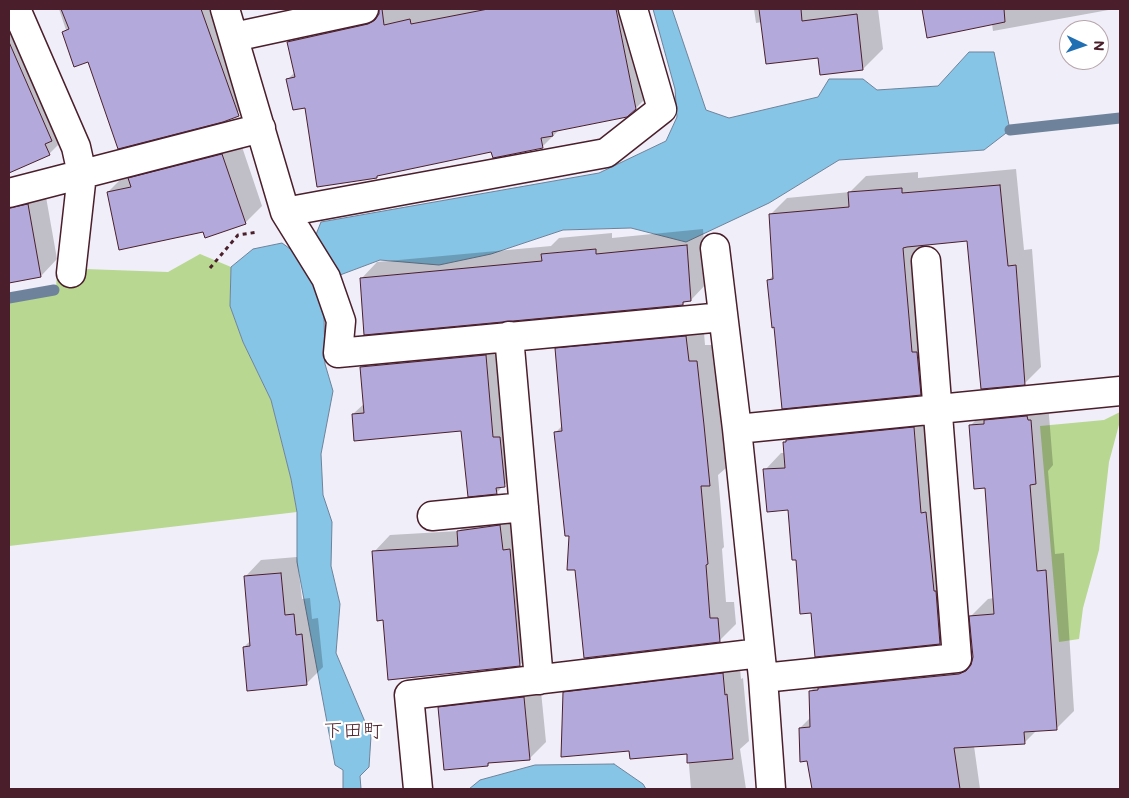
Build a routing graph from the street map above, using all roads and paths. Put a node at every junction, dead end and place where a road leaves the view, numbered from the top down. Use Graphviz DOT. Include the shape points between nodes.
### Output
graph roads {
  1 [pos="16,9"];
  2 [pos="225,9"];
  3 [pos="364,9"];
  4 [pos="633,9"];
  5 [pos="234,37"];
  6 [pos="260,128"];
  7 [pos="82,174"];
  8 [pos="9,193"];
  9 [pos="291,223"];
  10 [pos="715,248"];
  11 [pos="926,261"];
  12 [pos="210,268"];
  13 [pos="71,273"];
  14 [pos="723,317"];
  15 [pos="509,336"];
  16 [pos="1120,391"];
  17 [pos="937,408"];
  18 [pos="737,429"];
  19 [pos="524,507"];
  20 [pos="432,516"];
  21 [pos="762,666"];
  22 [pos="538,680"];
  23 [pos="418,789"];
  24 [pos="771,789"];
  1 -- 7 [label="street" via="76,148"];
  2 -- 5 [label="street"];
  3 -- 5 [label="street"];
  4 -- 9 [label="street" via="662,109 606,153"];
  5 -- 6 [label="street"];
  6 -- 7 [label="street"];
  6 -- 9 [label="street"];
  7 -- 8 [label="street"];
  7 -- 13 [label="street"];
  9 -- 12 [label="path" via="272,230 238,235"];
  9 -- 15 [label="street" via="326,278 341,322 338,353"];
  10 -- 14 [label="street"];
  11 -- 17 [label="street"];
  14 -- 15 [label="street"];
  14 -- 18 [label="street"];
  15 -- 19 [label="street"];
  16 -- 17 [label="street"];
  17 -- 18 [label="street"];
  17 -- 21 [label="street" via="957,658"];
  18 -- 21 [label="street"];
  19 -- 20 [label="street"];
  19 -- 22 [label="street"];
  21 -- 22 [label="street"];
  21 -- 24 [label="street"];
  22 -- 23 [label="street" via="410,695"];
}
